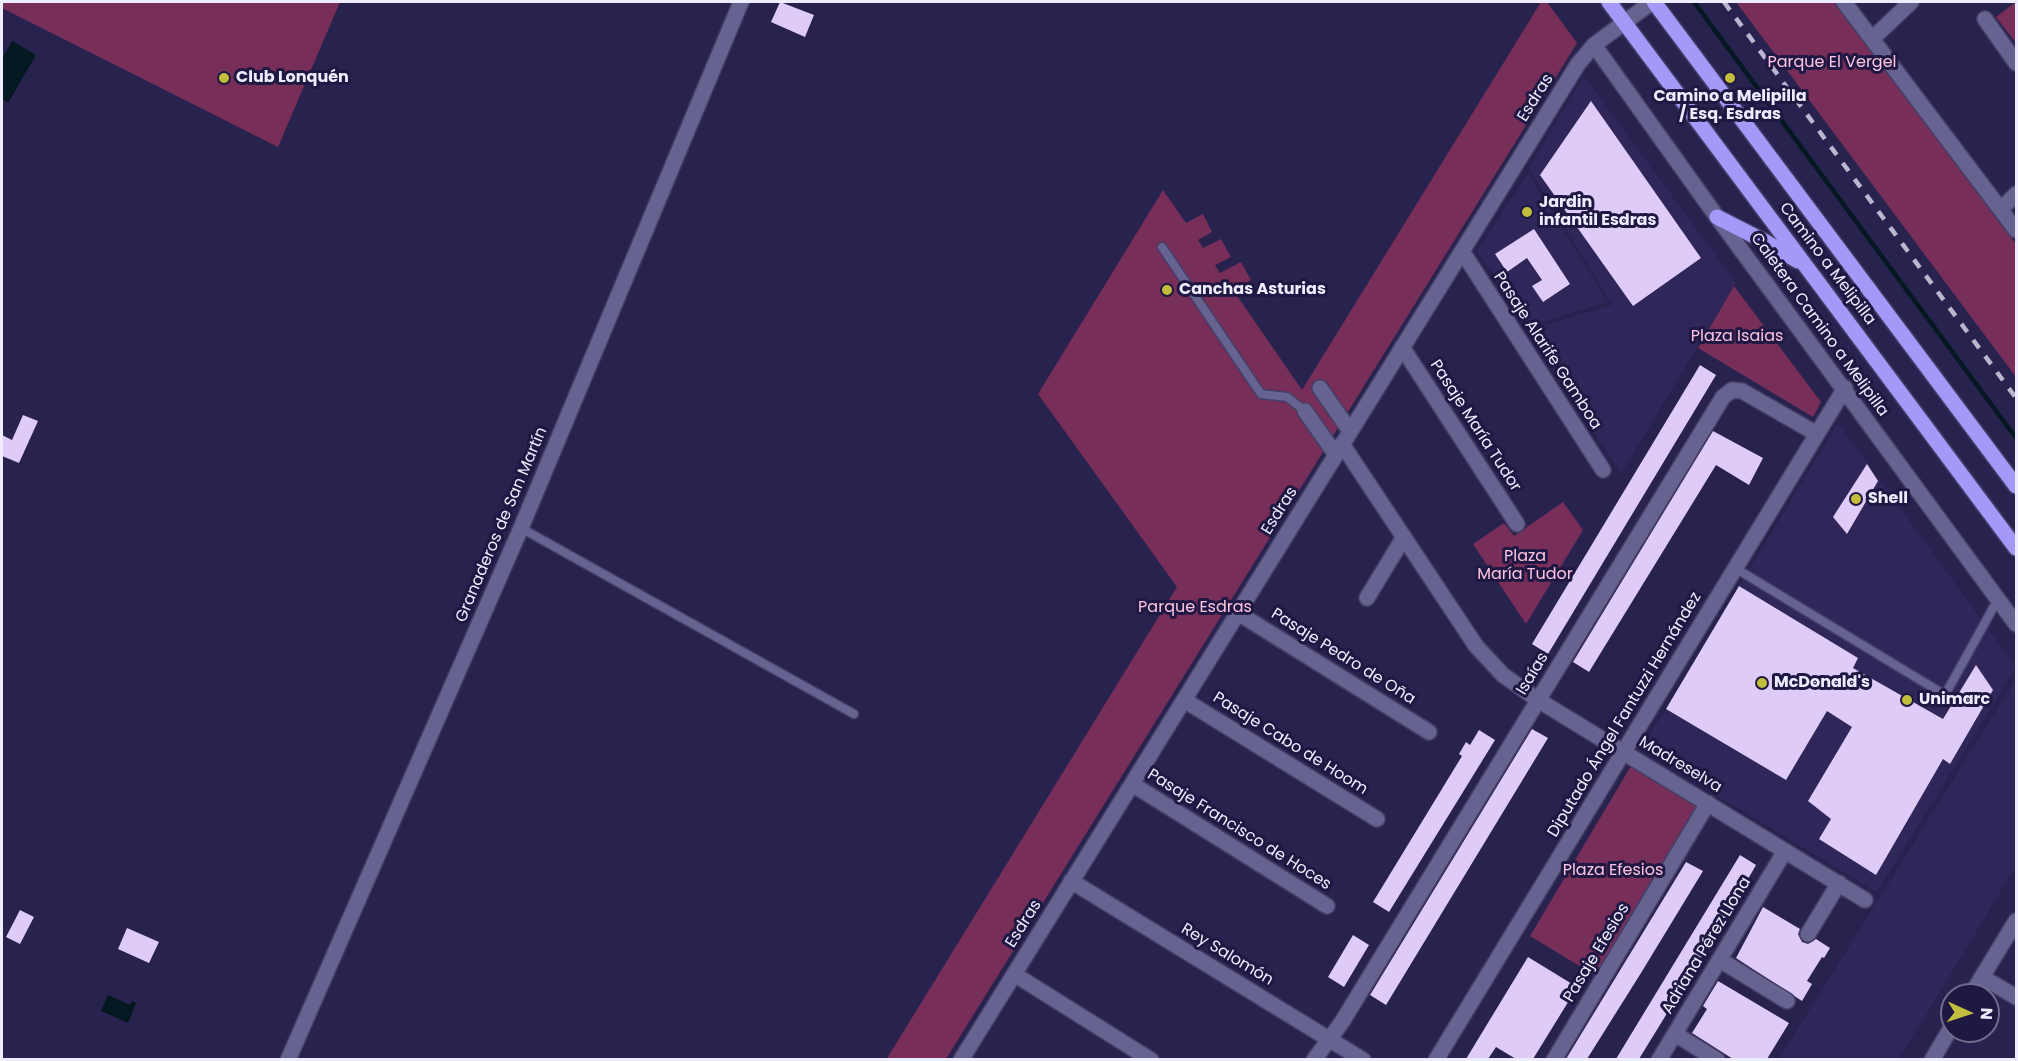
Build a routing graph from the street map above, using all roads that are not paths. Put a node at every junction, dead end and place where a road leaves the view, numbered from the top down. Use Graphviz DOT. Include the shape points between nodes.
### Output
graph roads {
  1 [pos="741,2"];
  2 [pos="1609,2"];
  3 [pos="1653,2"];
  4 [pos="1844,2"];
  5 [pos="1911,2"];
  6 [pos="1984,20"];
  7 [pos="1624,22"];
  8 [pos="1872,39"];
  9 [pos="1594,45"];
  10 [pos="2016,63"];
  11 [pos="2016,194"];
  12 [pos="2001,209"];
  13 [pos="1717,218"];
  14 [pos="2016,230"];
  15 [pos="1161,247"];
  16 [pos="1462,251"];
  17 [pos="1807,267"];
  18 [pos="1402,348"];
  19 [pos="1320,388"];
  20 [pos="1845,388"];
  21 [pos="1305,411"];
  22 [pos="1817,434"];
  23 [pos="1343,443"];
  24 [pos="1603,470"];
  25 [pos="2016,486"];
  26 [pos="1517,524"];
  27 [pos="522,528"];
  28 [pos="1404,537"];
  29 [pos="2016,548"];
  30 [pos="1735,568"];
  31 [pos="1367,598"];
  32 [pos="1998,599"];
  33 [pos="1238,613"];
  34 [pos="2016,624"];
  35 [pos="1184,700"];
  36 [pos="1538,700"];
  37 [pos="854,714"];
  38 [pos="1429,732"];
  39 [pos="1623,752"];
  40 [pos="1132,784"];
  41 [pos="1708,803"];
  42 [pos="1377,819"];
  43 [pos="1785,851"];
  44 [pos="1071,881"];
  45 [pos="1839,883"];
  46 [pos="1865,900"];
  47 [pos="1327,906"];
  48 [pos="2016,921"];
  49 [pos="1808,934"];
  50 [pos="1719,960"];
  51 [pos="1014,974"];
  52 [pos="1982,976"];
  53 [pos="1978,983"];
  54 [pos="2016,997"];
  55 [pos="1787,1001"];
  56 [pos="1675,1034"];
  57 [pos="1329,1039"];
  58 [pos="1942,1043"];
  59 [pos="965,1058"];
  60 [pos="288,1059"];
  61 [pos="1151,1059"];
  62 [pos="1314,1059"];
  63 [pos="1363,1059"];
  64 [pos="1436,1059"];
  65 [pos="1554,1059"];
  66 [pos="1659,1059"];
  67 [pos="1717,1059"];
  68 [pos="1932,1059"];
  1 -- 27 [label="street, Granaderos de San Martín"];
  2 -- 7 [label="main road, Camino a Melipilla"];
  3 -- 7 [label="street, Esdras"];
  3 -- 25 [label="main road, Camino a Melipilla"];
  4 -- 8 [label="street"];
  5 -- 8 [label="street"];
  6 -- 10 [label="street"];
  7 -- 9 [label="street, Esdras"];
  7 -- 17 [label="main road, Camino a Melipilla"];
  8 -- 12 [label="street"];
  9 -- 13 [label="street, Caletera Camino a Melipilla"];
  9 -- 16 [label="street, Esdras" via="1581,58"];
  11 -- 12 [label="street"];
  12 -- 14 [label="street"];
  13 -- 17 [label="main road"];
  13 -- 20 [label="street, Caletera Camino a Melipilla"];
  15 -- 21 [label="lane" via="1261,394 1287,397"];
  16 -- 18 [label="street, Esdras"];
  16 -- 24 [label="street, Pasaje Alarife Gamboa"];
  17 -- 29 [label="main road, Camino a Melipilla"];
  18 -- 23 [label="street, Esdras"];
  18 -- 26 [label="street, Pasaje María Tudor"];
  19 -- 23 [label="street, Madreselva"];
  20 -- 22 [label="street, Diputado Ángel Fantuzzi Hernández"];
  20 -- 32 [label="street, Caletera Camino a Melipilla"];
  21 -- 23 [label="street, Madreselva"];
  22 -- 30 [label="street, Diputado Ángel Fantuzzi Hernández"];
  22 -- 36 [label="street, Isaías" via="1742,392 1727,393"];
  23 -- 28 [label="street, Madreselva"];
  23 -- 33 [label="street, Esdras"];
  27 -- 37 [label="lane"];
  27 -- 60 [label="street, Granaderos de San Martín"];
  28 -- 31 [label="street"];
  28 -- 36 [label="street, Madreselva" via="1482,654"];
  30 -- 32 [label="lane" via="1945,695"];
  30 -- 39 [label="street, Diputado Ángel Fantuzzi Hernández"];
  32 -- 34 [label="street, Caletera Camino a Melipilla"];
  33 -- 35 [label="street, Esdras"];
  33 -- 38 [label="street, Pasaje Pedro de Oña"];
  35 -- 40 [label="street, Esdras"];
  35 -- 42 [label="street, Pasaje Cabo de Hoom"];
  36 -- 39 [label="street, Madreselva"];
  36 -- 57 [label="street, Isaías"];
  39 -- 41 [label="street, Madreselva"];
  39 -- 64 [label="street, Diputado Ángel Fantuzzi Hernández"];
  40 -- 44 [label="street, Esdras"];
  40 -- 47 [label="street, Pasaje Francisco de Hoces"];
  41 -- 43 [label="street, Madreselva"];
  41 -- 65 [label="street, Pasaje Efesios"];
  43 -- 45 [label="street, Madreselva"];
  43 -- 50 [label="street, Adriana Pérez Llona"];
  44 -- 51 [label="street, Esdras"];
  44 -- 57 [label="street, Rey Salomón"];
  45 -- 46 [label="street, Madreselva"];
  45 -- 49 [label="street"];
  48 -- 52 [label="street"];
  50 -- 55 [label="street"];
  50 -- 56 [label="street, Adriana Pérez Llona"];
  51 -- 59 [label="street, Esdras"];
  51 -- 61 [label="street"];
  52 -- 53 [label="street"];
  52 -- 54 [label="street"];
  56 -- 66 [label="street, Adriana Pérez Llona"];
  56 -- 67 [label="street"];
  57 -- 62 [label="street, Isaías"];
  57 -- 63 [label="street, Rey Salomón"];
  58 -- 68 [label="street"];
}
